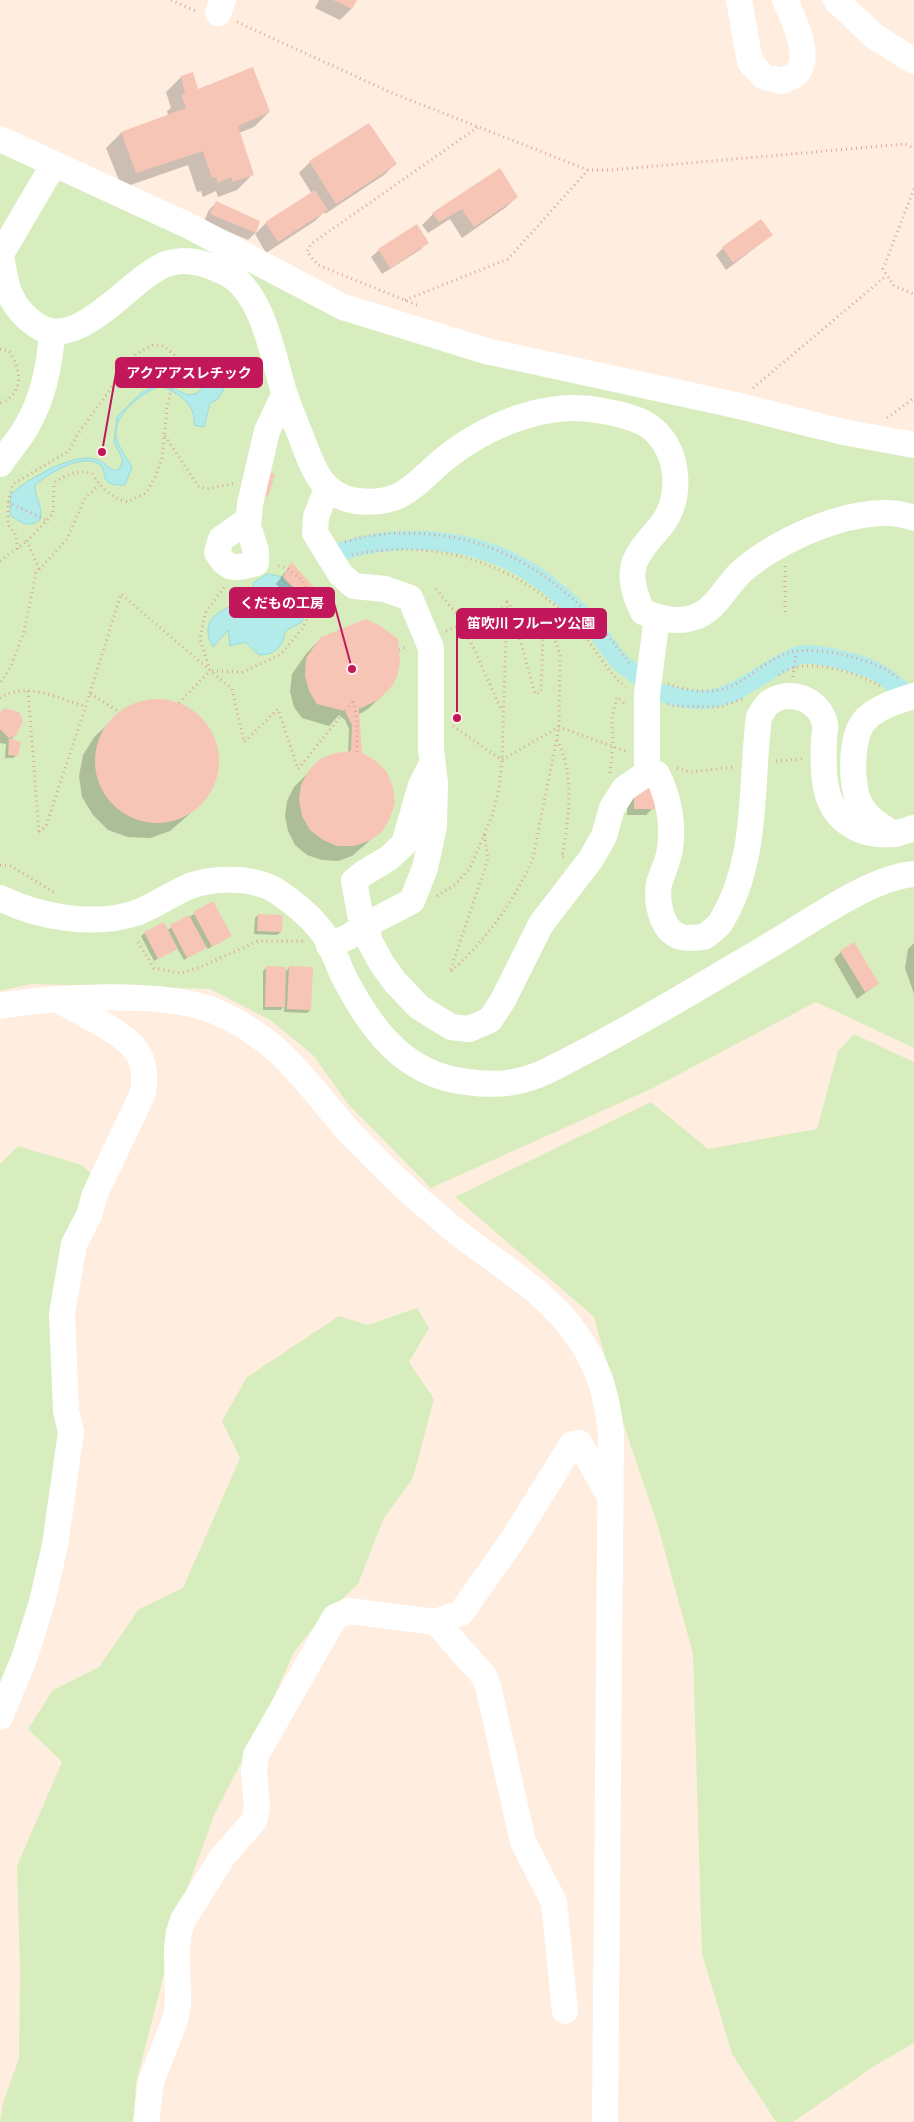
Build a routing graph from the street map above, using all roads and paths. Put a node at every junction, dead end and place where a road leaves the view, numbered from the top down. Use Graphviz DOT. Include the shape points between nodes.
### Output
graph roads {
  1 [pos="171,0"];
  2 [pos="739,0"];
  3 [pos="785,0"];
  4 [pos="836,0"];
  5 [pos="220,6"];
  6 [pos="914,61"];
  7 [pos="478,127"];
  8 [pos="0,139"];
  9 [pos="914,148"];
  10 [pos="54,164"];
  11 [pos="588,170"];
  12 [pos="914,189"];
  13 [pos="174,220"];
  14 [pos="0,251"];
  15 [pos="175,262"];
  16 [pos="886,276"];
  17 [pos="914,294"];
  18 [pos="404,300"];
  19 [pos="421,307"];
  20 [pos="52,333"];
  21 [pos="0,349"];
  22 [pos="675,392"];
  23 [pos="760,392"];
  24 [pos="284,395"];
  25 [pos="914,398"];
  26 [pos="0,403"];
  27 [pos="883,418"];
  28 [pos="653,429"];
  29 [pos="164,436"];
  30 [pos="914,445"];
  31 [pos="0,464"];
  32 [pos="99,485"];
  33 [pos="255,486"];
  34 [pos="327,488"];
  35 [pos="8,502"];
  36 [pos="914,516"];
  37 [pos="248,520"];
  38 [pos="48,521"];
  39 [pos="787,540"];
  40 [pos="27,541"];
  41 [pos="18,549"];
  42 [pos="329,556"];
  43 [pos="0,561"];
  44 [pos="250,565"];
  45 [pos="39,569"];
  46 [pos="436,589"];
  47 [pos="506,606"];
  48 [pos="785,613"];
  49 [pos="657,617"];
  50 [pos="444,632"];
  51 [pos="417,643"];
  52 [pos="399,650"];
  53 [pos="796,653"];
  54 [pos="794,669"];
  55 [pos="210,671"];
  56 [pos="2,682"];
  57 [pos="647,684"];
  58 [pos="908,689"];
  59 [pos="28,691"];
  60 [pos="90,693"];
  61 [pos="0,698"];
  62 [pos="180,703"];
  63 [pos="84,706"];
  64 [pos="625,709"];
  65 [pos="119,712"];
  66 [pos="504,714"];
  67 [pos="447,722"];
  68 [pos="560,727"];
  69 [pos="557,740"];
  70 [pos="628,745"];
  71 [pos="613,746"];
  72 [pos="356,752"];
  73 [pos="502,760"];
  74 [pos="433,764"];
  75 [pos="647,772"];
  76 [pos="609,777"];
  77 [pos="484,833"];
  78 [pos="901,833"];
  79 [pos="572,853"];
  80 [pos="0,865"];
  81 [pos="914,874"];
  82 [pos="0,898"];
  83 [pos="57,899"];
  84 [pos="412,901"];
  85 [pos="366,925"];
  86 [pos="326,940"];
  87 [pos="138,942"];
  88 [pos="56,998"];
  89 [pos="0,1006"];
  90 [pos="612,1499"];
  91 [pos="436,1622"];
  92 [pos="0,1717"];
  93 [pos="565,2011"];
  94 [pos="146,2122"];
  95 [pos="605,2122"];
  1 -- 5 [label="path" via="200,13"];
  2 -- 3 [label="street" via="750,62 764,77 782,81 796,73 803,60 800,36"];
  4 -- 6 [label="street" via="874,36"];
  5 -- 7 [label="path" via="392,93"];
  7 -- 11 [label="path"];
  7 -- 18 [label="path" via="311,244 307,252 318,265"];
  8 -- 10 [label="street"];
  9 -- 11 [label="path" via="905,144"];
  10 -- 13 [label="street"];
  10 -- 14 [label="street"];
  11 -- 18 [label="path" via="508,258"];
  12 -- 16 [label="path" via="883,269"];
  13 -- 15 [label="street"];
  13 -- 22 [label="street" via="343,307 486,351"];
  14 -- 20 [label="street" via="8,295 26,317"];
  15 -- 20 [label="street" via="134,284 116,302 92,318 70,329"];
  15 -- 24 [label="street" via="202,263 224,272 253,299"];
  16 -- 17 [label="path" via="894,286"];
  16 -- 23 [label="path" via="750,390"];
  18 -- 19 [label="path"];
  20 -- 31 [label="street" via="47,374 29,423"];
  21 -- 26 [label="path" via="9,351 18,363 19,376 16,389"];
  22 -- 28 [label="street" via="670,406"];
  22 -- 30 [label="street" via="843,432"];
  24 -- 33 [label="street" via="267,431"];
  24 -- 34 [label="street" via="311,465"];
  25 -- 27 [label="path" via="889,418"];
  28 -- 34 [label="street" via="618,413 571,407 550,410 483,433 450,455 406,494 379,502 356,501 336,495"];
  28 -- 49 [label="street" via="672,458 676,475 675,497 664,520 634,564 633,582 643,612"];
  29 -- 32 [label="path" via="162,458 146,493 127,502 114,498"];
  29 -- 33 [label="path" via="198,486 208,489 243,482"];
  29 -- 35 [label="path" via="177,365 174,356 164,346 153,345 136,354 77,435 69,451 13,484"];
  32 -- 38 [label="path" via="92,473 80,470 54,483 53,514"];
  32 -- 45 [label="path" via="85,498 67,539"];
  33 -- 37 [label="street"];
  34 -- 42 [label="street" via="316,517 315,533"];
  35 -- 38 [label="path"];
  35 -- 41 [label="path" via="8,525 15,533"];
  36 -- 39 [label="street" via="868,514 842,519"];
  37 -- 44 [label="street" via="256,551"];
  37 -- 44 [label="street" via="221,539 217,552 224,564 232,567"];
  38 -- 40 [label="path"];
  39 -- 48 [label="path"];
  39 -- 49 [label="street" via="739,574 709,609 693,618 677,621"];
  40 -- 41 [label="path"];
  40 -- 45 [label="path"];
  41 -- 43 [label="path"];
  42 -- 57 [label="path" via="377,549 440,550 501,569 538,593 574,624 605,661 615,680 631,690"];
  42 -- 57 [label="path" via="369,534 401,532 440,535 477,542 497,550 548,578 593,618"];
  42 -- 74 [label="street" via="341,575 354,586 385,589 410,598 431,648"];
  44 -- 55 [label="path" via="221,590 205,613 200,639"];
  44 -- 55 [label="path" via="278,565 302,580 309,593 310,615 281,654 242,672"];
  45 -- 56 [label="path" via="24,632"];
  46 -- 66 [label="path" via="460,618"];
  47 -- 50 [label="path"];
  47 -- 66 [label="path"];
  47 -- 68 [label="path" via="506,602 510,604 535,694 541,692 543,635 551,628 560,654"];
  49 -- 57 [label="street"];
  51 -- 52 [label="path"];
  53 -- 54 [label="path"];
  53 -- 57 [label="path" via="787,653 731,686 708,691"];
  53 -- 58 [label="path" via="822,651 846,655 880,666"];
  55 -- 60 [label="path" via="121,594"];
  55 -- 62 [label="path"];
  55 -- 72 [label="path" via="232,689 244,742 278,710 298,769 354,700 359,723"];
  57 -- 75 [label="street"];
  58 -- 78 [label="street" via="865,719 858,731 854,750 854,781 859,804 870,818"];
  59 -- 61 [label="path" via="10,692"];
  59 -- 63 [label="path"];
  59 -- 63 [label="path" via="38,832 46,826"];
  60 -- 63 [label="path"];
  60 -- 65 [label="path"];
  64 -- 71 [label="path" via="624,702 617,698 612,717"];
  66 -- 73 [label="path"];
  67 -- 73 [label="path"];
  68 -- 69 [label="path"];
  68 -- 71 [label="path"];
  68 -- 73 [label="path"];
  69 -- 77 [label="path" via="533,858 525,876 512,900 462,962 450,972 488,859"];
  69 -- 79 [label="path" via="565,756 568,794 562,857"];
  70 -- 71 [label="path" via="629,752"];
  71 -- 76 [label="path"];
  73 -- 77 [label="path" via="499,788"];
  74 -- 84 [label="street" via="434,826 425,868"];
  74 -- 85 [label="street" via="421,786 404,844 354,882 360,914"];
  75 -- 78 [label="street" via="657,774 664,789 671,824 668,863 659,883 658,901 667,927 680,937 704,937 720,924 735,891 752,828 758,717 769,702 780,698 804,698 822,712 826,726 826,790 834,812 842,820 866,833"];
  75 -- 85 [label="street" via="624,788 612,808 600,844 540,924 490,1020 469,1029 451,1026 419,1007 382,964 370,942"];
  77 -- 84 [label="path" via="470,868 456,884 437,896"];
  80 -- 83 [label="path" via="11,866 56,894"];
  81 -- 86 [label="street" via="900,875 862,892 554,1068 527,1080 490,1085 454,1081 426,1071 395,1051 367,1016"];
  82 -- 86 [label="street" via="19,907 57,917 108,918 135,913 192,886 226,880 250,882 272,889 296,904"];
  84 -- 85 [label="street"];
  85 -- 86 [label="street" via="350,936"];
  86 -- 87 [label="path" via="258,941 180,973 154,968"];
  88 -- 89 [label="street"];
  88 -- 90 [label="street" via="185,1004 213,1011 251,1030 280,1052 352,1135 406,1188 468,1241 548,1300 576,1334 596,1365 608,1401"];
  88 -- 92 [label="street" via="132,1043 142,1059 145,1081 143,1093 74,1244 62,1314 66,1411 71,1432 55,1545 25,1656"];
  90 -- 91 [label="street" via="579,1443 572,1444 512,1541 461,1613"];
  90 -- 95 [label="street"];
  91 -- 93 [label="street" via="484,1676 488,1686 521,1835 554,1902"];
  91 -- 94 [label="street" via="349,1611 335,1617 265,1737 256,1755 257,1807 254,1821 223,1856 179,1932 176,2012 151,2082"];
}
